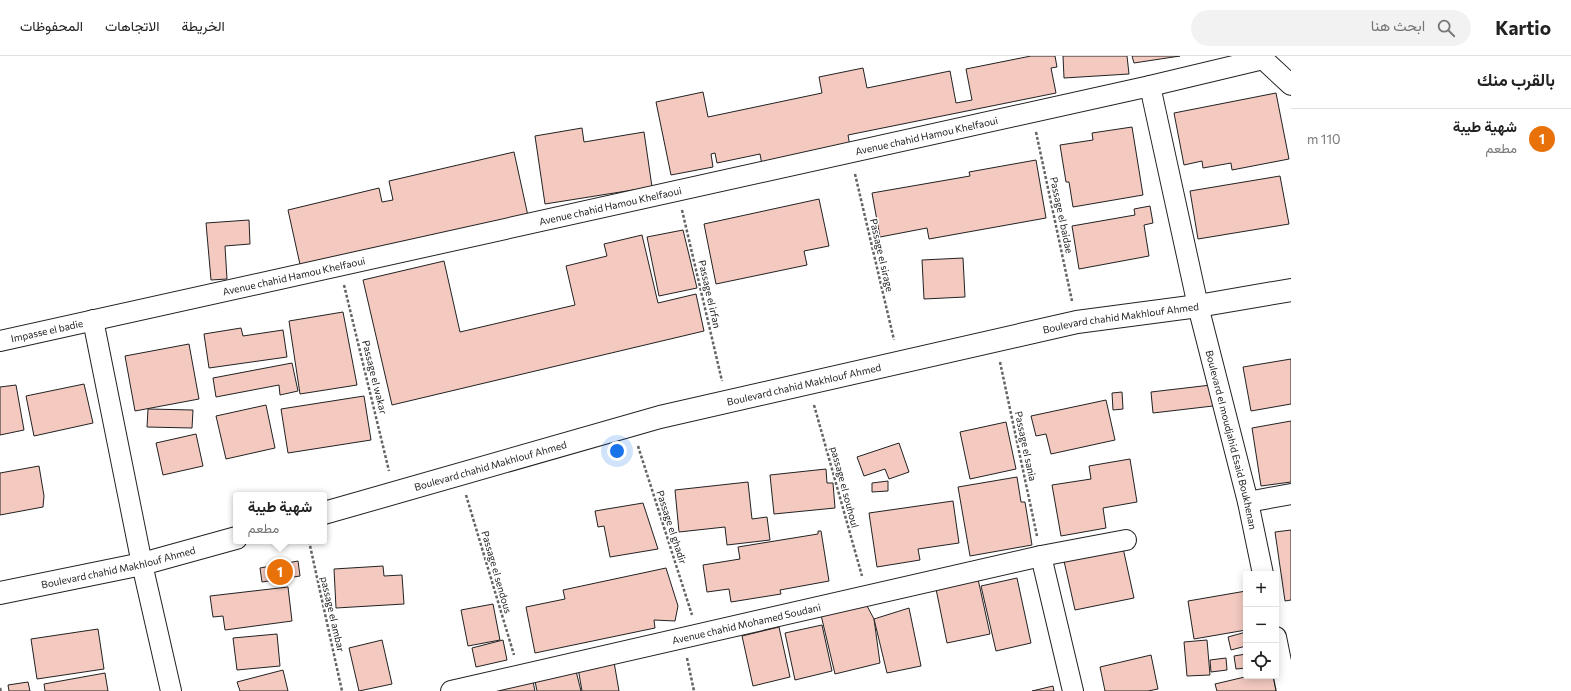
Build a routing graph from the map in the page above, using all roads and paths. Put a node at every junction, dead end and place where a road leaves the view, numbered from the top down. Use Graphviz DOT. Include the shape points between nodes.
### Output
graph roads {
  1 [pos="1291,85"];
  2 [pos="1150,86"];
  3 [pos="1032,112"];
  4 [pos="850,152"];
  5 [pos="678,190"];
  6 [pos="340,265"];
  7 [pos="1291,290"];
  8 [pos="1198,306"];
  9 [pos="93,320"];
  10 [pos="1077,322"];
  11 [pos="0,340"];
  12 [pos="996,340"];
  13 [pos="899,362"];
  14 [pos="808,383"];
  15 [pos="727,402"];
  16 [pos="631,426"];
  17 [pos="460,474"];
  18 [pos="394,493"];
  19 [pos="1291,494"];
  20 [pos="1248,502"];
  21 [pos="327,512"];
  22 [pos="233,539"];
  23 [pos="1126,540"];
  24 [pos="310,544"];
  25 [pos="1041,556"];
  26 [pos="142,564"];
  27 [pos="1262,571"];
  28 [pos="0,593"];
  29 [pos="867,596"];
  30 [pos="691,636"];
  31 [pos="1277,643"];
  32 [pos="519,675"];
  33 [pos="0,688"];
  34 [pos="1,691"];
  35 [pos="171,691"];
  36 [pos="342,691"];
  37 [pos="450,691"];
  38 [pos="694,691"];
  39 [pos="1073,691"];
  40 [pos="1287,691"];
  1 -- 2 [label="street, Avenue chahid Hamou Khelfaoui" via="1263,59"];
  2 -- 3 [label="street, Avenue chahid Hamou Khelfaoui"];
  2 -- 8 [label="street"];
  3 -- 4 [label="street, Avenue chahid Hamou Khelfaoui"];
  3 -- 10 [label="path, Passage el baidae"];
  4 -- 5 [label="street, Avenue chahid Hamou Khelfaoui"];
  4 -- 13 [label="path, Passage el sirage"];
  5 -- 6 [label="street, Avenue chahid Hamou Khelfaoui"];
  5 -- 15 [label="path, Passage el irfan"];
  6 -- 9 [label="street, Avenue chahid Hamou Khelfaoui"];
  6 -- 18 [label="path, Passage el wakar"];
  7 -- 8 [label="main road, Boulevard chahid Makhlouf Ahmed"];
  8 -- 10 [label="main road, Boulevard chahid Makhlouf Ahmed"];
  8 -- 20 [label="street, Boulevard el moudjahid Esaid Boukhenan"];
  9 -- 11 [label="street, Impasse el badie"];
  9 -- 26 [label="street"];
  10 -- 12 [label="main road, Boulevard chahid Makhlouf Ahmed"];
  12 -- 13 [label="main road, Boulevard chahid Makhlouf Ahmed"];
  12 -- 25 [label="path, Passage el sania"];
  13 -- 14 [label="main road, Boulevard chahid Makhlouf Ahmed"];
  14 -- 15 [label="main road, Boulevard chahid Makhlouf Ahmed"];
  14 -- 29 [label="path, passage el souhoul"];
  15 -- 16 [label="main road, Boulevard chahid Makhlouf Ahmed"];
  16 -- 17 [label="main road, Boulevard chahid Makhlouf Ahmed"];
  16 -- 30 [label="path, Passage el ghadir"];
  17 -- 18 [label="main road, Boulevard chahid Makhlouf Ahmed"];
  17 -- 32 [label="path, Passage el sendous"];
  18 -- 21 [label="main road, Boulevard chahid Makhlouf Ahmed"];
  19 -- 20 [label="street"];
  20 -- 27 [label="street, Boulevard el moudjahid Esaid Boukhenan"];
  22 -- 26 [label="main road, Boulevard chahid Makhlouf Ahmed"];
  23 -- 25 [label="street, Avenue chahid Mohamed Soudani"];
  24 -- 36 [label="path, passage el ambar"];
  25 -- 29 [label="street, Avenue chahid Mohamed Soudani"];
  25 -- 39 [label="street"];
  26 -- 28 [label="main road, Boulevard chahid Makhlouf Ahmed"];
  26 -- 35 [label="street"];
  29 -- 30 [label="street, Avenue chahid Mohamed Soudani"];
  30 -- 32 [label="street, Avenue chahid Mohamed Soudani"];
  30 -- 38 [label="path, Passage el ghadir"];
  31 -- 40 [label="street"];
  32 -- 37 [label="street, Avenue chahid Mohamed Soudani"];
  33 -- 34 [label="path"];
}
